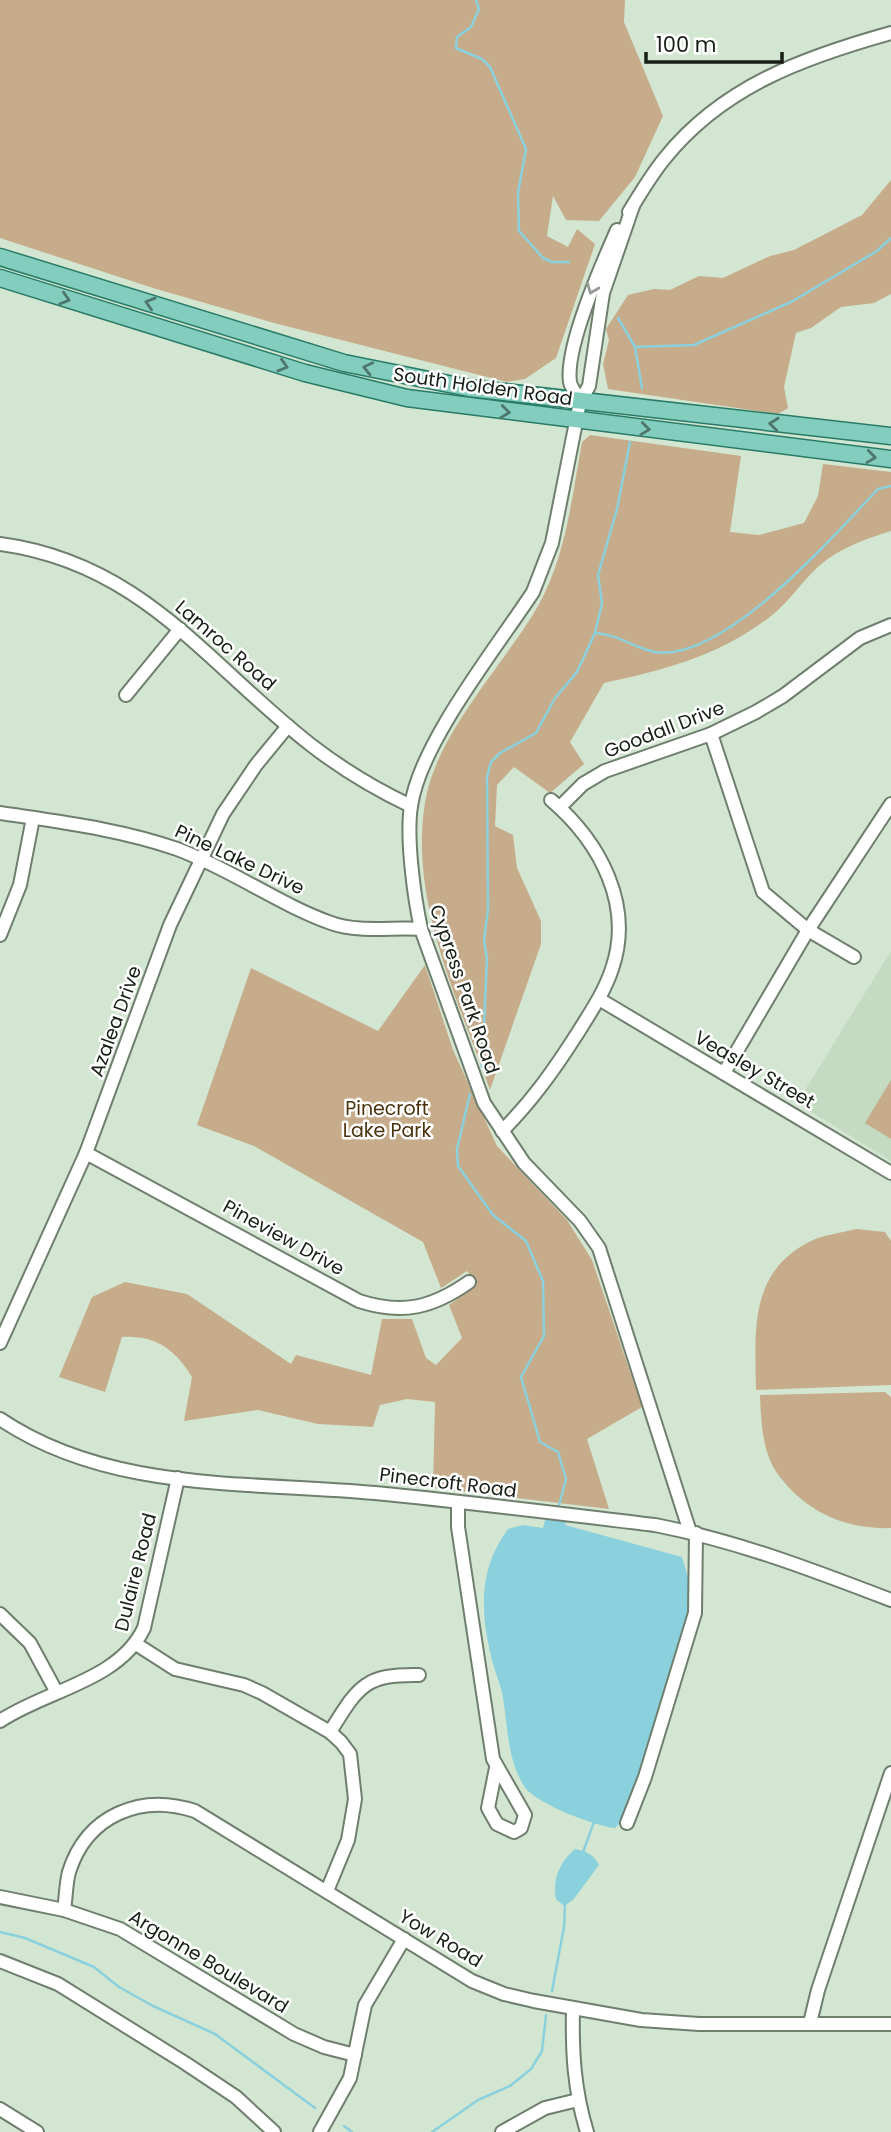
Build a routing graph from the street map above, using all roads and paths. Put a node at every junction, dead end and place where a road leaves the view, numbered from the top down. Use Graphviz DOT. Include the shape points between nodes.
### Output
graph roads {
  1 [pos="891,33"];
  2 [pos="632,206"];
  3 [pos="0,257"];
  4 [pos="0,278"];
  5 [pos="580,401"];
  6 [pos="577,420"];
  7 [pos="891,436"];
  8 [pos="891,459"];
  9 [pos="0,544"];
  10 [pos="891,625"];
  11 [pos="180,629"];
  12 [pos="126,695"];
  13 [pos="288,726"];
  14 [pos="711,734"];
  15 [pos="891,804"];
  16 [pos="411,806"];
  17 [pos="0,813"];
  18 [pos="33,818"];
  19 [pos="202,859"];
  20 [pos="421,929"];
  21 [pos="808,930"];
  22 [pos="0,935"];
  23 [pos="853,957"];
  24 [pos="599,999"];
  25 [pos="724,1073"];
  26 [pos="502,1131"];
  27 [pos="86,1153"];
  28 [pos="891,1172"];
  29 [pos="468,1282"];
  30 [pos="0,1343"];
  31 [pos="0,1419"];
  32 [pos="178,1478"];
  33 [pos="458,1504"];
  34 [pos="693,1533"];
  35 [pos="891,1600"];
  36 [pos="0,1614"];
  37 [pos="136,1644"];
  38 [pos="419,1675"];
  39 [pos="56,1691"];
  40 [pos="0,1721"];
  41 [pos="330,1732"];
  42 [pos="496,1769"];
  43 [pos="891,1773"];
  44 [pos="627,1824"];
  45 [pos="327,1891"];
  46 [pos="0,1897"];
  47 [pos="64,1910"];
  48 [pos="404,1939"];
  49 [pos="0,1961"];
  50 [pos="573,2008"];
  51 [pos="810,2023"];
  52 [pos="891,2024"];
  53 [pos="355,2055"];
  54 [pos="578,2100"];
  55 [pos="0,2109"];
  56 [pos="37,2132"];
  57 [pos="274,2132"];
  58 [pos="320,2132"];
  59 [pos="502,2132"];
  60 [pos="587,2132"];
  1 -- 2 [label="street" via="819,53 778,70 739,94 665,158"];
  2 -- 5 [label="street" via="603,293 589,386"];
  2 -- 5 [label="street, one-way" via="604,260 575,344 570,383"];
  5 -- 3 [label="main road, South Holden Road, one-way" via="469,388 344,363"];
  4 -- 6 [label="main road, South Holden Road, one-way" via="360,387 446,405"];
  5 -- 6 [label="street, Cypress Park Road"];
  7 -- 5 [label="main road, South Holden Road, one-way"];
  6 -- 8 [label="main road, South Holden Road, one-way"];
  6 -- 16 [label="street, Cypress Park Road" via="562,503 533,592 447,723 422,768"];
  9 -- 11 [label="street, Lamroc Road" via="52,555 112,580"];
  10 -- 14 [label="street, Goodall Drive" via="860,638 783,696"];
  11 -- 12 [label="street"];
  11 -- 13 [label="street, Lamroc Road"];
  13 -- 16 [label="street, Lamroc Road" via="346,770"];
  13 -- 19 [label="street, Azalea Drive" via="223,814"];
  14 -- 21 [label="street" via="763,892"];
  14 -- 24 [label="street, Goodall Drive" via="605,771 555,804 607,869 616,895 619,946"];
  15 -- 21 [label="street"];
  16 -- 20 [label="street, Cypress Park Road" via="415,903"];
  17 -- 18 [label="street, Pine Lake Drive"];
  18 -- 19 [label="street, Pine Lake Drive" via="93,826"];
  18 -- 22 [label="street" via="20,885"];
  19 -- 20 [label="street, Pine Lake Drive" via="332,923"];
  19 -- 27 [label="street, Azalea Drive" via="170,925"];
  20 -- 26 [label="street, Cypress Park Road" via="484,1103"];
  21 -- 23 [label="street"];
  21 -- 25 [label="street"];
  24 -- 25 [label="street, Veasley Street"];
  24 -- 26 [label="street" via="548,1080"];
  25 -- 28 [label="street, Veasley Street"];
  26 -- 34 [label="street, Cypress Park Road" via="598,1248"];
  27 -- 29 [label="street, Pineview Drive" via="370,1305 403,1310 441,1298"];
  27 -- 30 [label="street, Azalea Drive"];
  31 -- 32 [label="street, Pinecroft Road" via="75,1459"];
  32 -- 33 [label="street, Pinecroft Road"];
  32 -- 37 [label="street, Dulaire Road" via="144,1628"];
  33 -- 34 [label="street, Pinecroft Road"];
  33 -- 42 [label="street"];
  34 -- 35 [label="street, Pinecroft Road" via="775,1555"];
  34 -- 44 [label="street, Cypress Park Road" via="695,1613"];
  36 -- 39 [label="street" via="30,1643"];
  37 -- 39 [label="street, Dulaire Road" via="119,1662"];
  37 -- 41 [label="street" via="175,1669 262,1693"];
  38 -- 41 [label="street" via="388,1674 369,1680"];
  39 -- 40 [label="street, Dulaire Road"];
  41 -- 45 [label="street" via="350,1754 355,1798 348,1840"];
  42 -- 42 [label="street" via="521,1805 525,1815 522,1828 508,1830 492,1819 488,1808"];
  43 -- 51 [label="street"];
  45 -- 47 [label="street, Yow Road" via="195,1811 175,1804 150,1804 130,1807 99,1824 81,1844 69,1873"];
  45 -- 48 [label="street, Yow Road"];
  46 -- 47 [label="street, Argonne Boulevard"];
  47 -- 53 [label="street, Argonne Boulevard" via="144,1941 294,2034"];
  48 -- 50 [label="street, Yow Road" via="493,1990"];
  48 -- 53 [label="street" via="365,2005"];
  49 -- 57 [label="street" via="58,1984 185,2063 236,2097"];
  50 -- 51 [label="street, Yow Road" via="688,2024"];
  50 -- 54 [label="street" via="572,2058"];
  51 -- 52 [label="street, Yow Road"];
  53 -- 58 [label="street" via="350,2078"];
  54 -- 59 [label="street" via="545,2108"];
  54 -- 60 [label="street"];
  55 -- 56 [label="street"];
}
